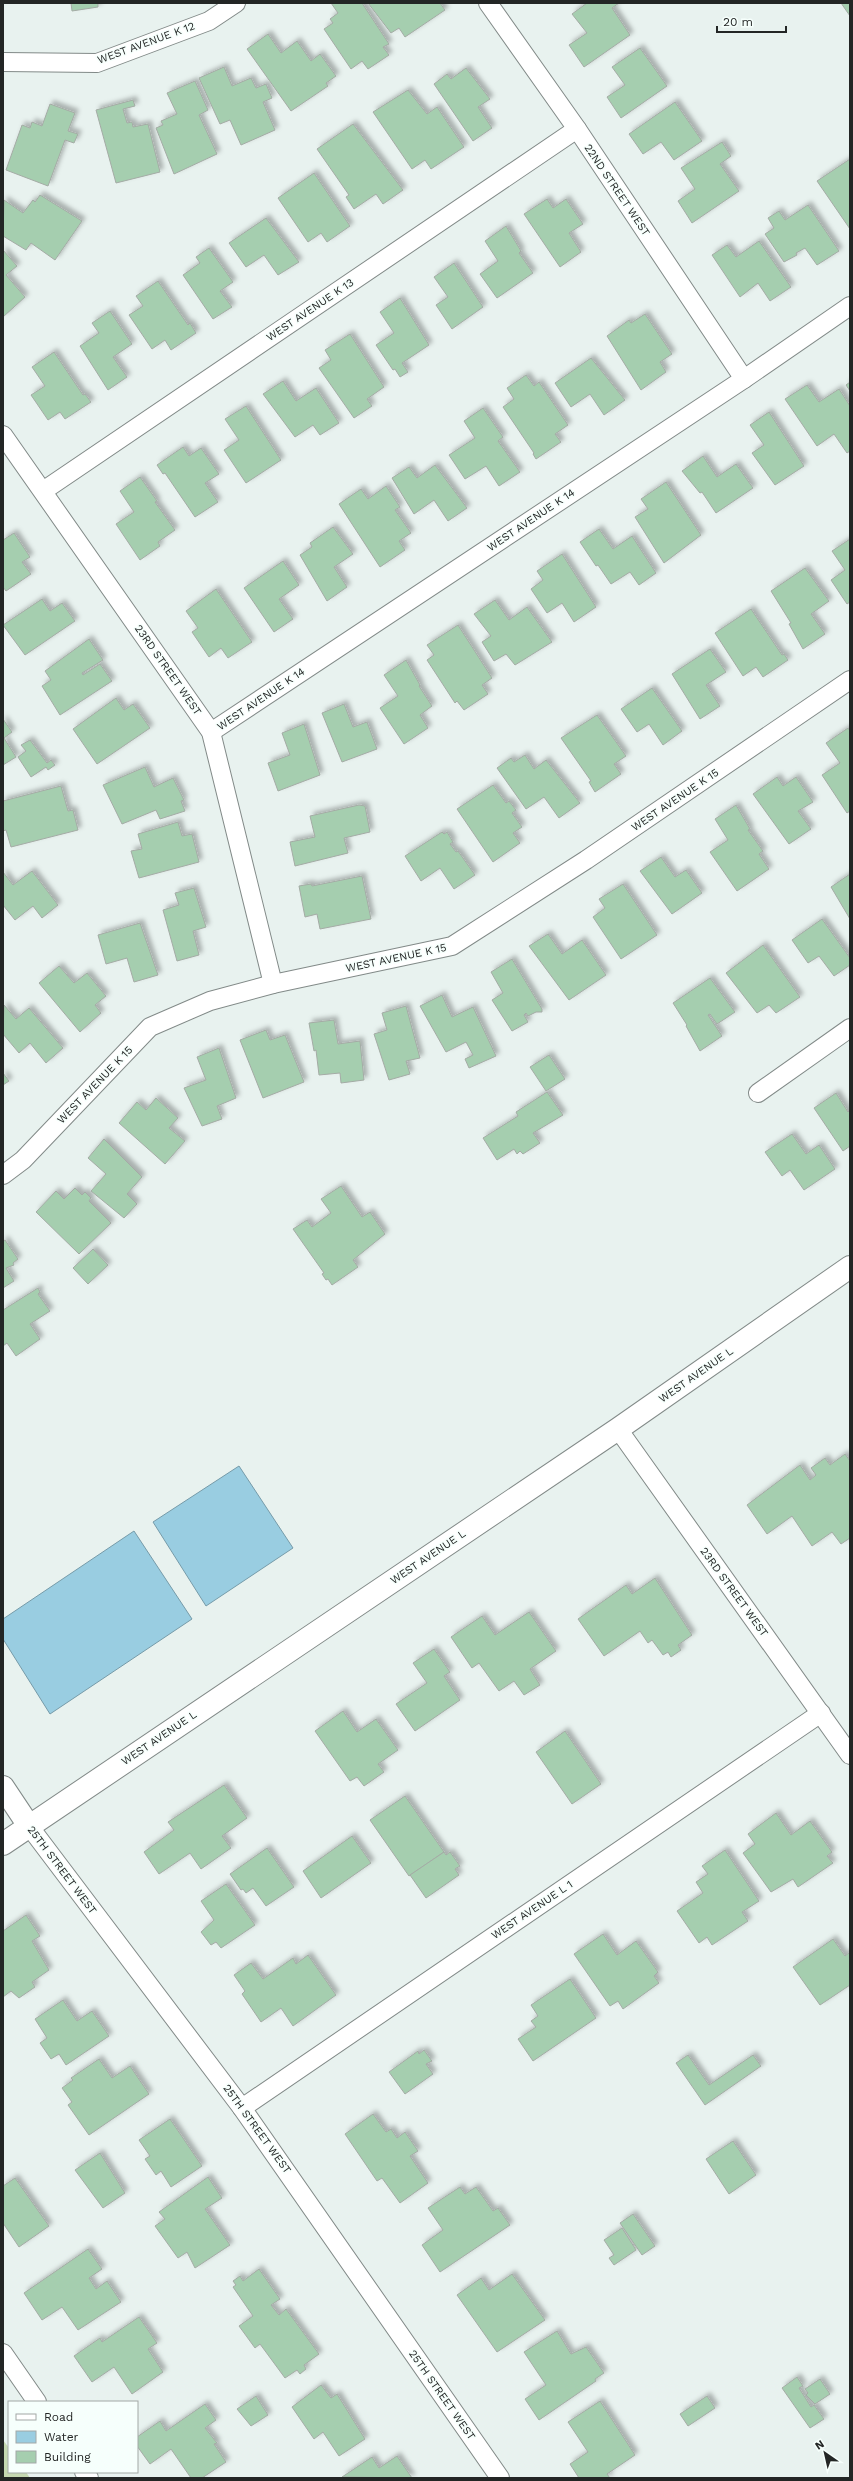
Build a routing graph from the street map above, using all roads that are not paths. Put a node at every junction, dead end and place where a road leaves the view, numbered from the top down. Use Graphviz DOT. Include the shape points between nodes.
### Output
graph roads {
  1 [pos="236,3"];
  2 [pos="488,3"];
  3 [pos="3,62"];
  4 [pos="577,129"];
  5 [pos="850,306"];
  6 [pos="744,379"];
  7 [pos="3,435"];
  8 [pos="43,491"];
  9 [pos="850,680"];
  10 [pos="212,732"];
  11 [pos="273,984"];
  12 [pos="850,1028"];
  13 [pos="758,1093"];
  14 [pos="3,1175"];
  15 [pos="850,1267"];
  16 [pos="618,1429"];
  17 [pos="821,1713"];
  18 [pos="850,1755"];
  19 [pos="3,1787"];
  20 [pos="29,1826"];
  21 [pos="3,1844"];
  22 [pos="242,2108"];
  23 [pos="3,2353"];
  24 [pos="36,2401"];
  25 [pos="500,2478"];
  1 -- 3 [label="street, WEST AVENUE K 12" via="209,21 97,63"];
  2 -- 4 [label="street, 22ND STREET WEST"];
  4 -- 6 [label="street, 22ND STREET WEST"];
  4 -- 8 [label="street, WEST AVENUE K 13"];
  5 -- 6 [label="street, WEST AVENUE K 14"];
  6 -- 10 [label="street, WEST AVENUE K 14"];
  7 -- 8 [label="street, 23RD STREET WEST"];
  8 -- 10 [label="street, 23RD STREET WEST"];
  9 -- 11 [label="street, WEST AVENUE K 15" via="586,860 452,946"];
  10 -- 11 [label="street, 23RD STREET WEST"];
  11 -- 14 [label="street, WEST AVENUE K 15" via="210,1001 150,1028 23,1160"];
  12 -- 13 [label="street"];
  15 -- 16 [label="main road, WEST AVENUE L"];
  16 -- 17 [label="street, 23RD STREET WEST"];
  16 -- 20 [label="main road, WEST AVENUE L"];
  17 -- 18 [label="street, 23RD STREET WEST"];
  17 -- 22 [label="street, WEST AVENUE L 1"];
  19 -- 20 [label="main road, 25TH STREET WEST"];
  20 -- 21 [label="main road, WEST AVENUE L"];
  20 -- 22 [label="street, 25TH STREET WEST"];
  22 -- 25 [label="street, 25TH STREET WEST"];
  23 -- 24 [label="street"];
}
